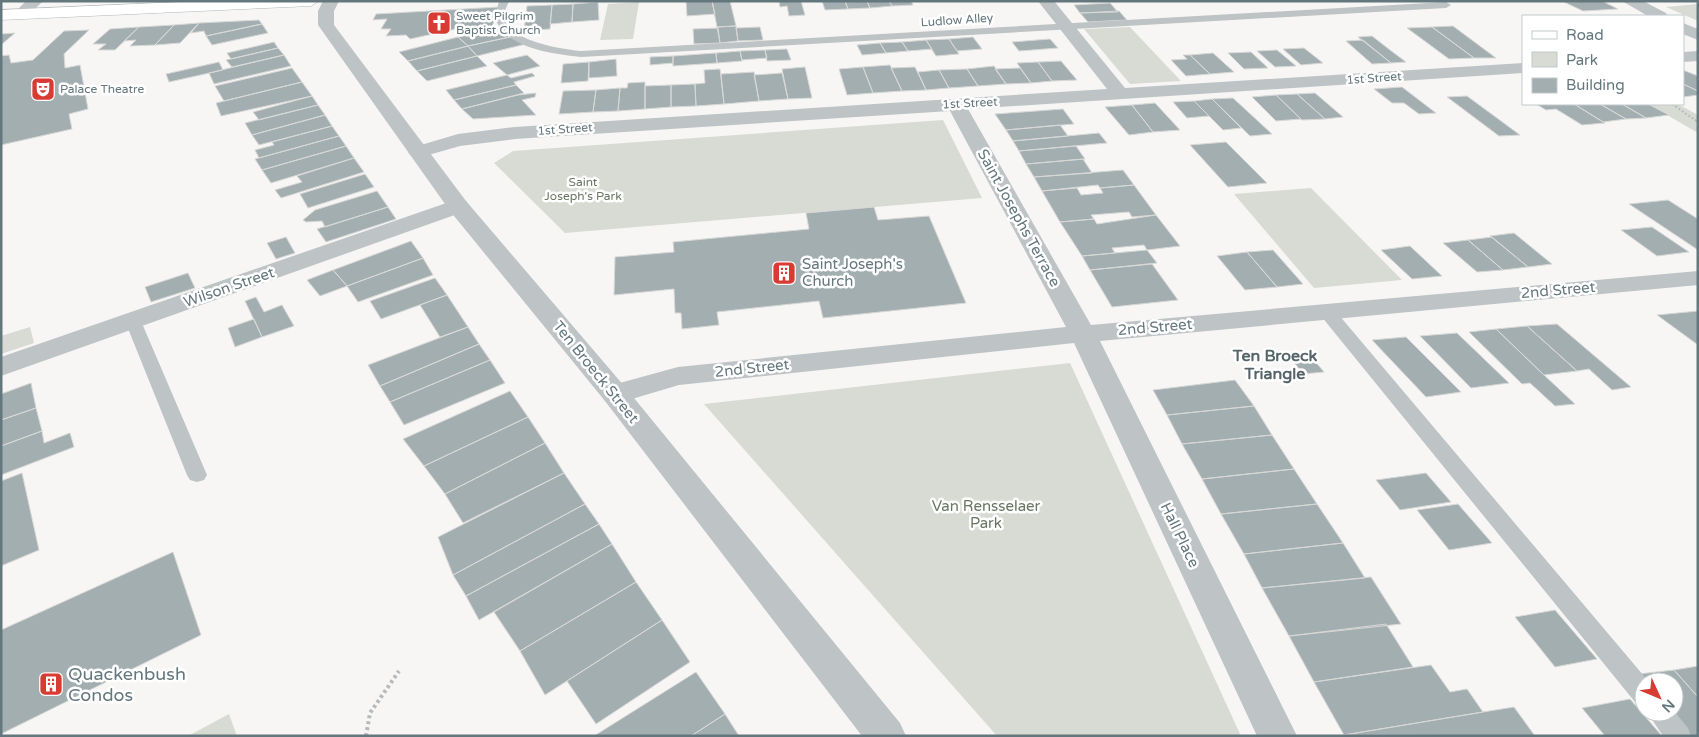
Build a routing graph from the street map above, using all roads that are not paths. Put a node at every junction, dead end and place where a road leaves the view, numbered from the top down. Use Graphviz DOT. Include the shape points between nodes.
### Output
graph roads {
  1 [pos="35,1"];
  2 [pos="311,1"];
  3 [pos="331,1"];
  4 [pos="504,1"];
  5 [pos="1046,1"];
  6 [pos="1630,1"];
  7 [pos="1446,5"];
  8 [pos="21,14"];
  9 [pos="1,15"];
  10 [pos="1658,15"];
  11 [pos="1065,26"];
  12 [pos="1684,29"];
  13 [pos="1698,36"];
  14 [pos="1698,56"];
  15 [pos="1684,57"];
  16 [pos="1522,68"];
  17 [pos="1121,95"];
  18 [pos="955,103"];
  19 [pos="418,152"];
  20 [pos="458,206"];
  21 [pos="1698,278"];
  22 [pos="1327,312"];
  23 [pos="133,321"];
  24 [pos="1083,334"];
  25 [pos="1,367"];
  26 [pos="615,394"];
  27 [pos="197,475"];
  28 [pos="1634,682"];
  29 [pos="1667,722"];
  30 [pos="886,736"];
  31 [pos="1277,736"];
  32 [pos="1679,736"];
  1 -- 8 [label="street"];
  2 -- 8 [label="main road"];
  3 -- 19 [label="street, Ten Broeck Street" via="326,12 326,25"];
  4 -- 11 [label="lane, Ludlow Alley" via="499,15 504,28 524,40 560,52 581,54"];
  5 -- 11 [label="street"];
  6 -- 10 [label="street"];
  7 -- 11 [label="lane, Ludlow Alley"];
  8 -- 9 [label="main road"];
  11 -- 17 [label="street"];
  12 -- 13 [label="street"];
  14 -- 15 [label="street"];
  16 -- 17 [label="street, 1st Street"];
  17 -- 18 [label="street, 1st Street"];
  18 -- 19 [label="street, 1st Street" via="515,133 458,140"];
  18 -- 24 [label="street, Saint Josephs Terrace"];
  19 -- 20 [label="street, Ten Broeck Street"];
  20 -- 23 [label="street, Wilson Street"];
  20 -- 26 [label="street, Ten Broeck Street"];
  21 -- 22 [label="street, 2nd Street"];
  22 -- 24 [label="street, 2nd Street"];
  22 -- 28 [label="lane"];
  23 -- 25 [label="street, Wilson Street"];
  23 -- 27 [label="lane"];
  24 -- 26 [label="street, 2nd Street" via="678,376"];
  24 -- 31 [label="street, Hall Place"];
  26 -- 30 [label="street, Ten Broeck Street"];
  29 -- 32 [label="lane"];
}
